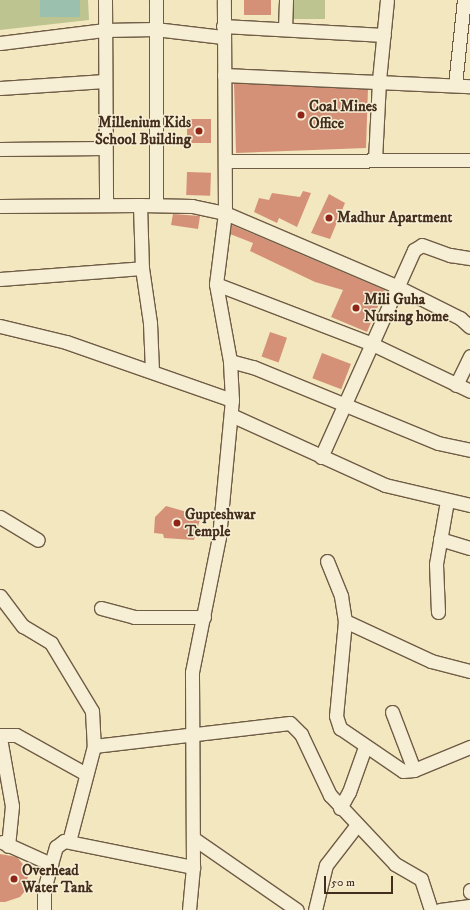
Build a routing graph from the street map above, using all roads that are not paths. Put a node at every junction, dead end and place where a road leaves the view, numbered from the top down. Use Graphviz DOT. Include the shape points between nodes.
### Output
graph roads {
  1 [pos="105,0"];
  2 [pos="156,0"];
  3 [pos="224,0"];
  4 [pos="286,0"];
  5 [pos="387,0"];
  6 [pos="464,0"];
  7 [pos="155,29"];
  8 [pos="285,29"];
  9 [pos="105,30"];
  10 [pos="223,31"];
  11 [pos="384,35"];
  12 [pos="0,43"];
  13 [pos="224,75"];
  14 [pos="379,80"];
  15 [pos="105,81"];
  16 [pos="455,85"];
  17 [pos="470,86"];
  18 [pos="0,88"];
  19 [pos="105,148"];
  20 [pos="0,149"];
  21 [pos="375,160"];
  22 [pos="470,160"];
  23 [pos="226,161"];
  24 [pos="106,204"];
  25 [pos="140,205"];
  26 [pos="156,205"];
  27 [pos="0,206"];
  28 [pos="224,213"];
  29 [pos="470,258"];
  30 [pos="142,268"];
  31 [pos="0,280"];
  32 [pos="216,284"];
  33 [pos="396,286"];
  34 [pos="0,326"];
  35 [pos="470,327"];
  36 [pos="370,343"];
  37 [pos="470,356"];
  38 [pos="230,361"];
  39 [pos="152,371"];
  40 [pos="456,384"];
  41 [pos="470,391"];
  42 [pos="232,400"];
  43 [pos="343,404"];
  44 [pos="230,415"];
  45 [pos="470,450"];
  46 [pos="321,457"];
  47 [pos="447,501"];
  48 [pos="470,505"];
  49 [pos="0,517"];
  50 [pos="440,539"];
  51 [pos="38,540"];
  52 [pos="470,548"];
  53 [pos="327,561"];
  54 [pos="0,596"];
  55 [pos="101,608"];
  56 [pos="438,612"];
  57 [pos="204,617"];
  58 [pos="345,621"];
  59 [pos="470,671"];
  60 [pos="392,712"];
  61 [pos="0,736"];
  62 [pos="191,736"];
  63 [pos="94,746"];
  64 [pos="365,747"];
  65 [pos="470,747"];
  66 [pos="414,770"];
  67 [pos="86,774"];
  68 [pos="340,808"];
  69 [pos="356,826"];
  70 [pos="193,838"];
  71 [pos="69,841"];
  72 [pos="4,843"];
  73 [pos="51,864"];
  74 [pos="193,867"];
  75 [pos="470,906"];
  76 [pos="44,910"];
  77 [pos="189,910"];
  78 [pos="297,910"];
  79 [pos="315,910"];
  80 [pos="431,910"];
  81 [pos="440,910"];
  1 -- 9 [label="street"];
  2 -- 7 [label="street"];
  3 -- 10 [label="street"];
  4 -- 8 [label="street"];
  5 -- 11 [label="street"];
  6 -- 16 [label="street"];
  7 -- 9 [label="street"];
  7 -- 10 [label="street"];
  7 -- 26 [label="street"];
  8 -- 10 [label="street"];
  8 -- 11 [label="street"];
  9 -- 12 [label="street"];
  9 -- 15 [label="street"];
  10 -- 13 [label="street"];
  11 -- 14 [label="street"];
  13 -- 14 [label="street"];
  13 -- 23 [label="street"];
  14 -- 16 [label="street"];
  14 -- 21 [label="street"];
  15 -- 18 [label="street"];
  15 -- 19 [label="street"];
  16 -- 17 [label="street"];
  19 -- 20 [label="street"];
  19 -- 24 [label="street"];
  21 -- 22 [label="street"];
  21 -- 23 [label="street"];
  23 -- 28 [label="street"];
  24 -- 25 [label="street"];
  24 -- 27 [label="street"];
  25 -- 26 [label="street"];
  25 -- 30 [label="street"];
  26 -- 28 [label="street" via="192,206"];
  28 -- 32 [label="street"];
  28 -- 33 [label="street"];
  29 -- 33 [label="street" via="450,255 430,246 417,246"];
  30 -- 31 [label="street"];
  30 -- 39 [label="street" via="150,323"];
  32 -- 36 [label="street"];
  32 -- 38 [label="street"];
  33 -- 35 [label="street" via="460,318"];
  33 -- 36 [label="street"];
  34 -- 39 [label="street" via="66,342"];
  36 -- 40 [label="street"];
  36 -- 43 [label="street"];
  37 -- 40 [label="street"];
  38 -- 42 [label="street"];
  38 -- 43 [label="street" via="253,367"];
  39 -- 42 [label="street"];
  40 -- 41 [label="street"];
  42 -- 44 [label="street"];
  43 -- 45 [label="street" via="438,443"];
  43 -- 46 [label="street"];
  44 -- 46 [label="street"];
  44 -- 57 [label="street" via="219,537"];
  46 -- 47 [label="street" via="385,485"];
  47 -- 48 [label="street"];
  47 -- 50 [label="street"];
  49 -- 51 [label="street"];
  50 -- 52 [label="street"];
  50 -- 56 [label="street" via="436,564"];
  53 -- 58 [label="street" via="341,596"];
  54 -- 63 [label="street" via="23,626 51,643 92,711"];
  55 -- 57 [label="street" via="134,617"];
  57 -- 62 [label="street" via="192,672"];
  58 -- 59 [label="street" via="431,661"];
  58 -- 64 [label="street" via="336,722"];
  60 -- 66 [label="street"];
  61 -- 67 [label="street" via="16,735"];
  61 -- 72 [label="street" via="12,806"];
  62 -- 63 [label="street"];
  62 -- 68 [label="street" via="290,723 301,734 330,795"];
  62 -- 70 [label="street"];
  63 -- 67 [label="street"];
  64 -- 66 [label="street" via="403,770"];
  64 -- 68 [label="street"];
  65 -- 66 [label="street"];
  67 -- 71 [label="street"];
  68 -- 69 [label="street"];
  69 -- 79 [label="street" via="326,865"];
  69 -- 80 [label="street" via="395,864 421,879"];
  70 -- 74 [label="street"];
  70 -- 78 [label="street"];
  71 -- 73 [label="street" via="56,847"];
  71 -- 74 [label="street"];
  72 -- 73 [label="street"];
  73 -- 76 [label="street" via="44,890"];
  74 -- 77 [label="street"];
  75 -- 81 [label="street"];
}
